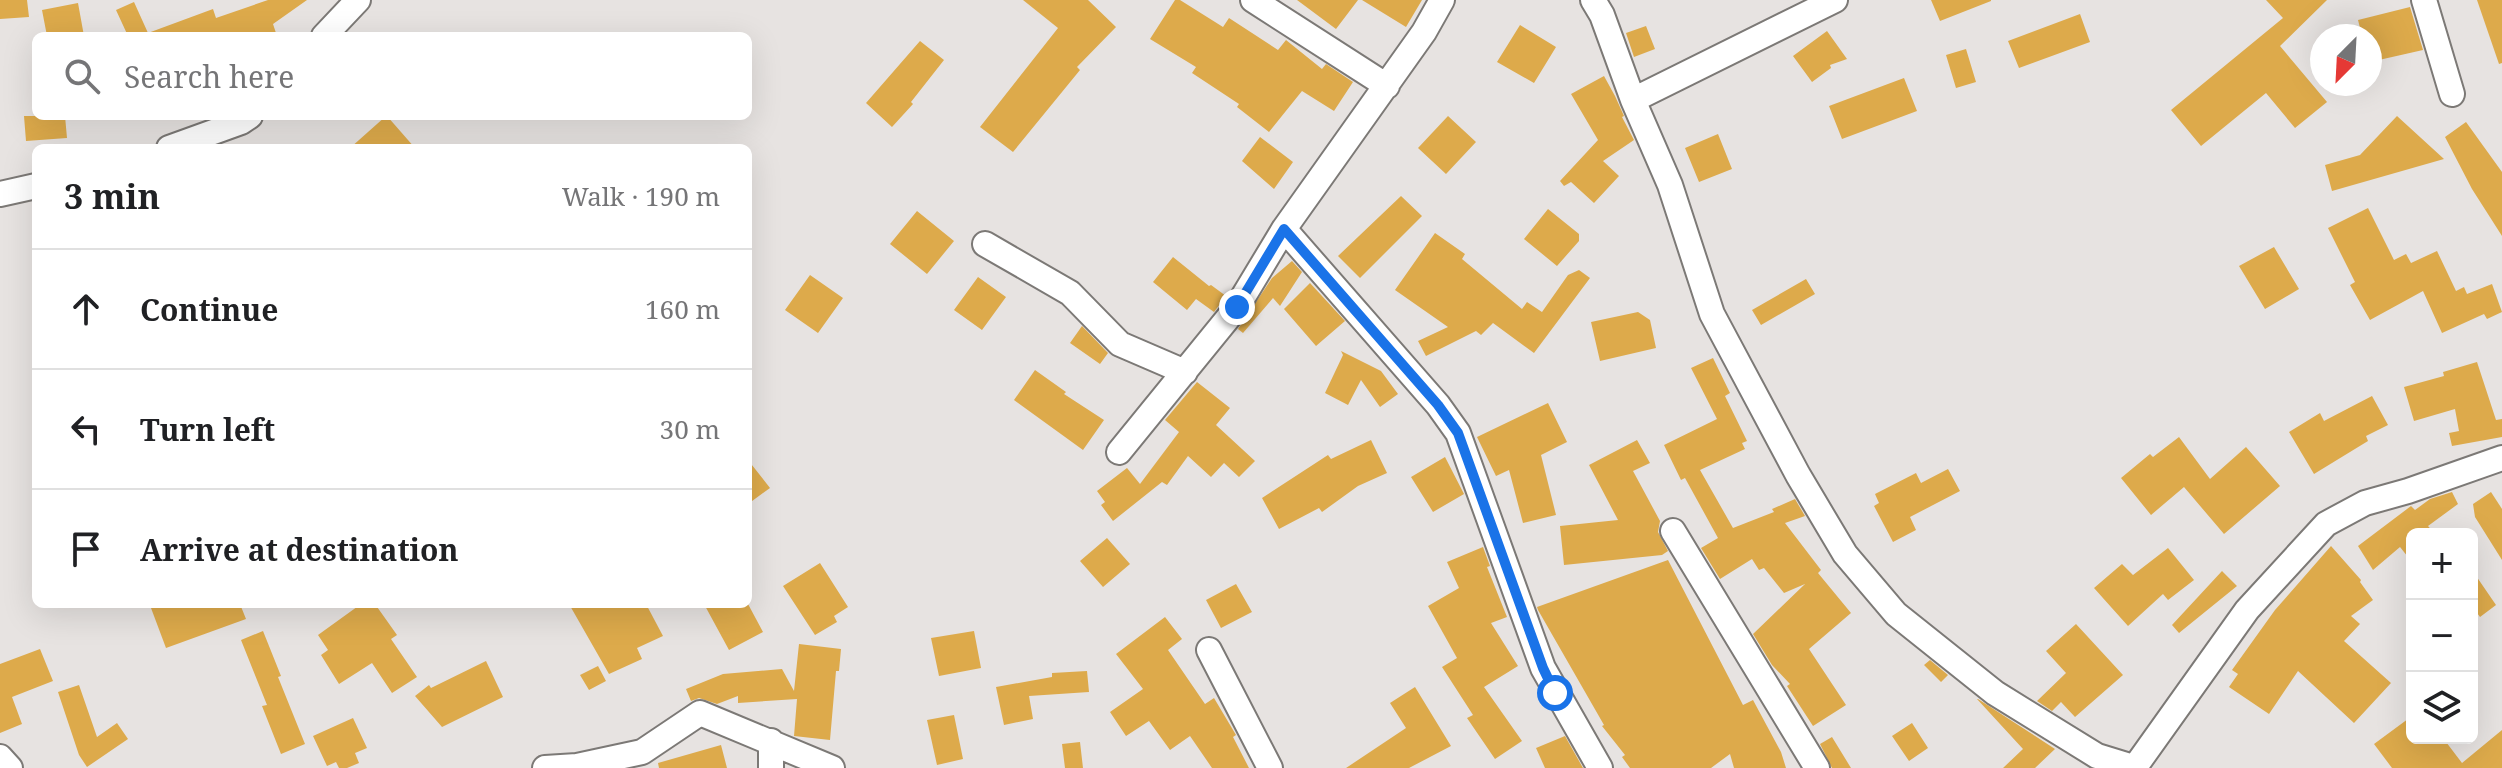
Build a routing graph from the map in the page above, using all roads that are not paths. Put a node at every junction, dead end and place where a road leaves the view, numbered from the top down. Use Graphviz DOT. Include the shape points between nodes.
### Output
graph roads {
  1 [pos="358,0"];
  2 [pos="1253,0"];
  3 [pos="1442,0"];
  4 [pos="1593,0"];
  5 [pos="1835,0"];
  6 [pos="2424,0"];
  7 [pos="328,32"];
  8 [pos="1387,86"];
  9 [pos="2452,94"];
  10 [pos="1633,100"];
  11 [pos="244,120"];
  12 [pos="180,144"];
  13 [pos="32,187"];
  14 [pos="0,194"];
  15 [pos="1284,229"];
  16 [pos="985,244"];
  17 [pos="1185,372"];
  18 [pos="1119,452"];
  19 [pos="2502,458"];
  20 [pos="1673,531"];
  21 [pos="1209,650"];
  22 [pos="771,741"];
  23 [pos="0,757"];
  24 [pos="2088,762"];
  25 [pos="2136,767"];
  26 [pos="10,768"];
  27 [pos="545,768"];
  28 [pos="771,768"];
  29 [pos="832,768"];
  30 [pos="1270,768"];
  31 [pos="1600,768"];
  32 [pos="1817,768"];
  1 -- 7 [label="street"];
  2 -- 8 [label="street"];
  3 -- 8 [label="street"];
  4 -- 10 [label="street"];
  5 -- 10 [label="street"];
  6 -- 9 [label="street"];
  8 -- 15 [label="street"];
  10 -- 24 [label="street" via="1670,185 1712,314 1845,554 1896,614"];
  11 -- 12 [label="street"];
  13 -- 14 [label="street"];
  15 -- 17 [label="street" via="1237,307"];
  15 -- 31 [label="street" via="1458,433 1543,668"];
  16 -- 17 [label="street" via="1070,293 1120,344"];
  17 -- 18 [label="street"];
  19 -- 25 [label="street" via="2365,503 2326,524 2247,610"];
  20 -- 32 [label="street"];
  21 -- 30 [label="street"];
  22 -- 27 [label="street" via="700,713 642,752"];
  22 -- 28 [label="street"];
  22 -- 29 [label="street"];
  23 -- 26 [label="street"];
  24 -- 25 [label="street"];
}
